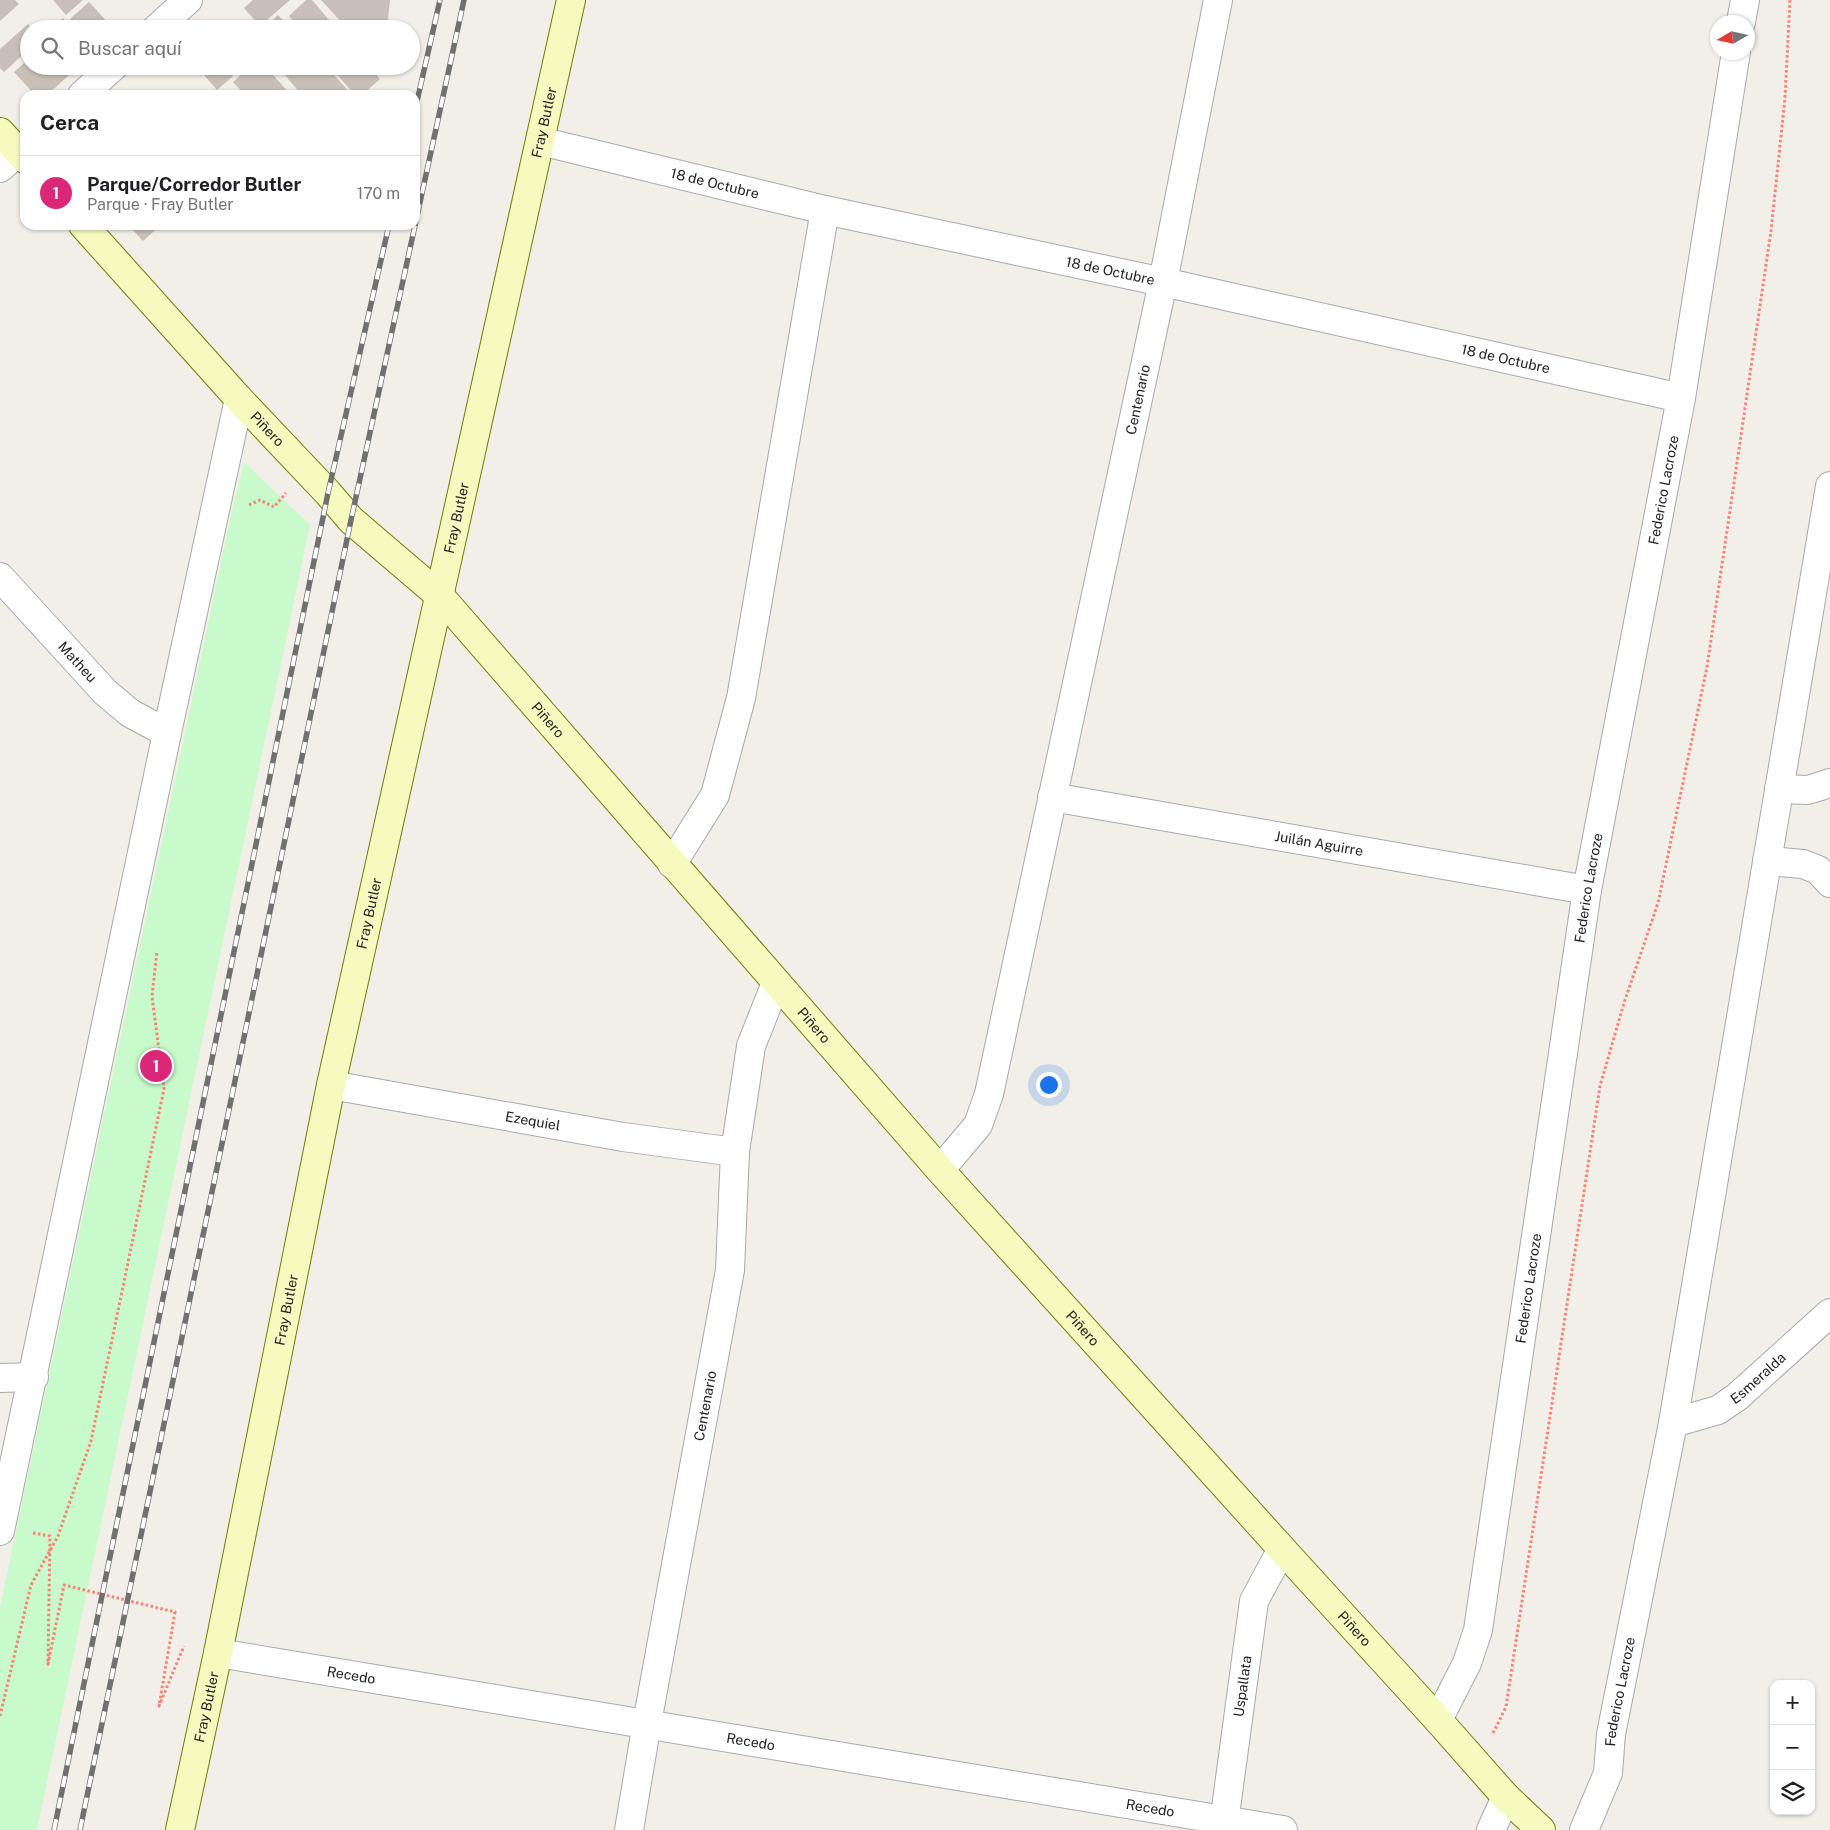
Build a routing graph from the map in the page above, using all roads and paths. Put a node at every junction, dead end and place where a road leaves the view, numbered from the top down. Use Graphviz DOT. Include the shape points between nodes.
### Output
graph roads {
  1 [pos="188,0"];
  2 [pos="571,0"];
  3 [pos="1218,0"];
  4 [pos="1745,0"];
  5 [pos="1790,0"];
  6 [pos="1742,15"];
  7 [pos="166,20"];
  8 [pos="1735,60"];
  9 [pos="104,75"];
  10 [pos="88,90"];
  11 [pos="540,141"];
  12 [pos="825,210"];
  13 [pos="88,230"];
  14 [pos="1163,282"];
  15 [pos="1681,398"];
  16 [pos="239,399"];
  17 [pos="296,459"];
  18 [pos="1830,486"];
  19 [pos="247,506"];
  20 [pos="0,577"];
  21 [pos="440,596"];
  22 [pos="167,733"];
  23 [pos="1830,783"];
  24 [pos="1779,789"];
  25 [pos="1052,797"];
  26 [pos="1767,861"];
  27 [pos="672,864"];
  28 [pos="1830,883"];
  29 [pos="1587,890"];
  30 [pos="158,943"];
  31 [pos="776,983"];
  32 [pos="331,1085"];
  33 [pos="735,1152"];
  34 [pos="940,1170"];
  35 [pos="1830,1313"];
  36 [pos="34,1377"];
  37 [pos="0,1378"];
  38 [pos="1673,1423"];
  39 [pos="0,1530"];
  40 [pos="1282,1549"];
  41 [pos="49,1552"];
  42 [pos="185,1644"];
  43 [pos="218,1653"];
  44 [pos="0,1716"];
  45 [pos="1438,1720"];
  46 [pos="647,1723"];
  47 [pos="1478,1765"];
  48 [pos="1506,1797"];
  49 [pos="1224,1826"];
  50 [pos="180,1830"];
  51 [pos="629,1830"];
  52 [pos="1283,1830"];
  53 [pos="1491,1830"];
  54 [pos="1541,1830"];
  55 [pos="1584,1830"];
  1 -- 7 [label="street"];
  2 -- 11 [label="street, Fray Butler"];
  3 -- 14 [label="street, Centenario"];
  4 -- 6 [label="street"];
  5 -- 47 [label="path" via="1770,231 1707,666 1658,903 1600,1086 1506,1707"];
  8 -- 15 [label="street, Federico Lacroze"];
  9 -- 10 [label="street"];
  11 -- 12 [label="street, 18 de Octubre"];
  11 -- 21 [label="street, Fray Butler"];
  12 -- 14 [label="street, 18 de Octubre"];
  12 -- 27 [label="street" via="740,698 715,795"];
  13 -- 16 [label="street, Piñero"];
  14 -- 15 [label="street, 18 de Octubre"];
  14 -- 25 [label="street, Centenario"];
  15 -- 29 [label="street, Federico Lacroze"];
  16 -- 17 [label="street, Piñero"];
  16 -- 22 [label="street"];
  17 -- 19 [label="path" via="287,493 274,507 260,500"];
  17 -- 21 [label="street, Piñero" via="351,520"];
  18 -- 24 [label="street, Federico Lacroze"];
  20 -- 22 [label="street, Matheu" via="105,692 130,714"];
  21 -- 27 [label="street, Piñero"];
  21 -- 32 [label="street, Fray Butler"];
  22 -- 36 [label="street"];
  23 -- 24 [label="street" via="1808,790"];
  24 -- 26 [label="street, Federico Lacroze"];
  25 -- 29 [label="street, Juilán Aguirre"];
  25 -- 34 [label="street, Centenario" via="989,1094 978,1125"];
  26 -- 28 [label="street" via="1803,864 1818,870"];
  26 -- 38 [label="street, Federico Lacroze"];
  27 -- 31 [label="street, Piñero"];
  29 -- 45 [label="street, Federico Lacroze" via="1478,1630 1467,1663"];
  30 -- 41 [label="path" via="152,996 164,1089 91,1441 58,1536"];
  31 -- 33 [label="street, Centenario" via="751,1046"];
  31 -- 34 [label="street, Piñero"];
  32 -- 33 [label="street, Ezequiel" via="623,1137"];
  32 -- 43 [label="street, Fray Butler"];
  33 -- 46 [label="street, Centenario" via="730,1270"];
  34 -- 40 [label="street, Piñero"];
  35 -- 38 [label="street, Esmeralda" via="1738,1397 1718,1410"];
  36 -- 37 [label="street"];
  36 -- 39 [label="street"];
  38 -- 55 [label="street, Federico Lacroze" via="1611,1734 1608,1773"];
  39 -- 41 [label="path" via="50,1536"];
  40 -- 45 [label="street, Piñero"];
  40 -- 49 [label="street, Uspallata" via="1254,1601"];
  41 -- 42 [label="path" via="48,1664 64,1585 175,1612 159,1706"];
  41 -- 44 [label="path" via="31,1586"];
  43 -- 46 [label="street, Recedo"];
  43 -- 50 [label="street, Fray Butler"];
  45 -- 47 [label="street, Piñero"];
  46 -- 49 [label="street, Recedo"];
  46 -- 51 [label="street, Centenario"];
  47 -- 48 [label="street, Piñero"];
  48 -- 53 [label="street"];
  48 -- 54 [label="street, Piñero"];
  49 -- 52 [label="street, Recedo"];
}
